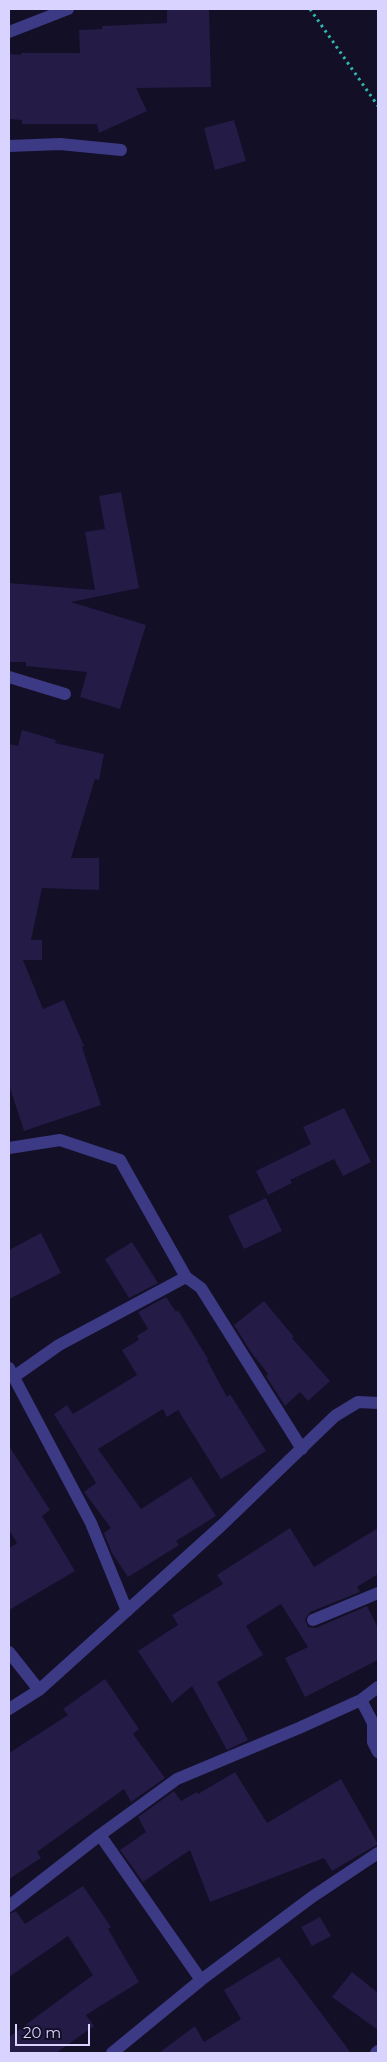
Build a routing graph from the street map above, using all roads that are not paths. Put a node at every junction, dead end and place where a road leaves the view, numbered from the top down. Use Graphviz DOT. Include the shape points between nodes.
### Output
graph roads {
  1 [pos="68,9"];
  2 [pos="9,32"];
  3 [pos="9,146"];
  4 [pos="121,150"];
  5 [pos="9,676"];
  6 [pos="65,694"];
  7 [pos="9,1148"];
  8 [pos="186,1277"];
  9 [pos="12,1372"];
  10 [pos="378,1403"];
  11 [pos="302,1449"];
  12 [pos="378,1593"];
  13 [pos="127,1611"];
  14 [pos="313,1620"];
  15 [pos="9,1652"];
  16 [pos="378,1687"];
  17 [pos="40,1690"];
  18 [pos="361,1700"];
  19 [pos="9,1709"];
  20 [pos="378,1752"];
  21 [pos="100,1835"];
  22 [pos="378,1853"];
  23 [pos="9,1906"];
  24 [pos="201,1980"];
  25 [pos="112,2053"];
  1 -- 2 [label="street"];
  3 -- 4 [label="street" via="60,144"];
  5 -- 6 [label="street"];
  7 -- 8 [label="street" via="60,1140 120,1160"];
  8 -- 9 [label="street"];
  8 -- 11 [label="street" via="201,1288"];
  9 -- 13 [label="street" via="91,1523"];
  10 -- 11 [label="street" via="358,1402 335,1416"];
  11 -- 13 [label="street"];
  12 -- 14 [label="street"];
  13 -- 17 [label="street"];
  15 -- 17 [label="street"];
  16 -- 18 [label="street"];
  17 -- 19 [label="street"];
  18 -- 20 [label="street" via="373,1723 373,1742"];
  18 -- 21 [label="street" via="177,1779"];
  21 -- 23 [label="street"];
  21 -- 24 [label="street"];
  22 -- 24 [label="street" via="312,1897"];
  24 -- 25 [label="street"];
}
